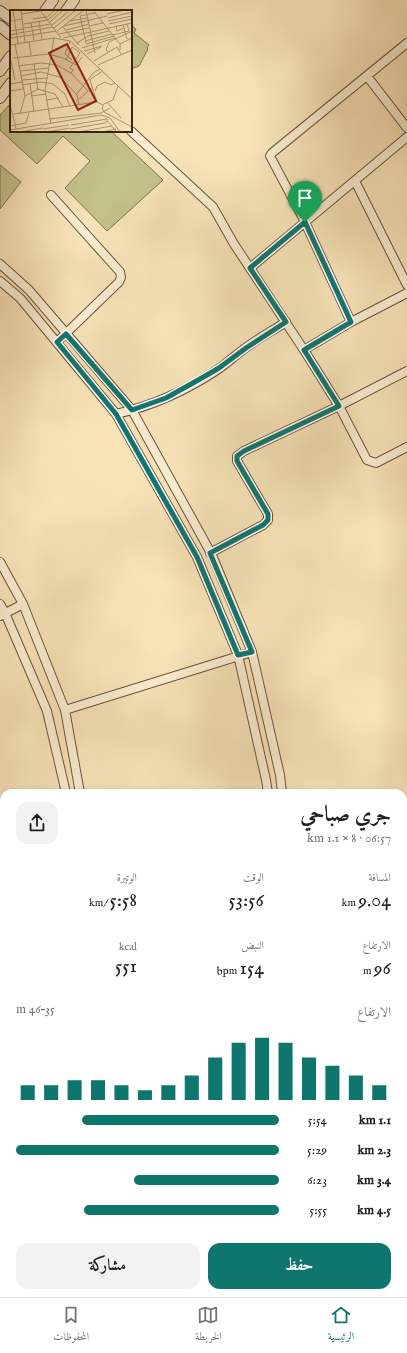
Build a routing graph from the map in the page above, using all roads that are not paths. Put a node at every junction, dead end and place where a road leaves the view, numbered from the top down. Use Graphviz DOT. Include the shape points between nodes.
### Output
graph roads {
  1 [pos="53,0"];
  2 [pos="74,0"];
  3 [pos="46,10"];
  4 [pos="67,10"];
  5 [pos="0,11"];
  6 [pos="10,18"];
  7 [pos="0,26"];
  8 [pos="10,34"];
  9 [pos="407,43"];
  10 [pos="10,57"];
  11 [pos="0,71"];
  12 [pos="367,76"];
  13 [pos="10,84"];
  14 [pos="0,98"];
  15 [pos="407,128"];
  16 [pos="132,132"];
  17 [pos="407,137"];
  18 [pos="355,181"];
  19 [pos="51,195"];
  20 [pos="305,222"];
  21 [pos="0,264"];
  22 [pos="250,268"];
  23 [pos="0,281"];
  24 [pos="407,285"];
  25 [pos="407,293"];
  26 [pos="286,322"];
  27 [pos="351,322"];
  28 [pos="66,334"];
  29 [pos="57,342"];
  30 [pos="304,350"];
  31 [pos="407,371"];
  32 [pos="339,406"];
  33 [pos="132,410"];
  34 [pos="116,414"];
  35 [pos="407,447"];
  36 [pos="210,553"];
  37 [pos="0,562"];
  38 [pos="0,604"];
  39 [pos="23,604"];
  40 [pos="3,614"];
  41 [pos="252,652"];
  42 [pos="238,655"];
  43 [pos="65,710"];
  44 [pos="265,774"];
  45 [pos="280,774"];
  46 [pos="65,789"];
  47 [pos="79,789"];
  48 [pos="267,789"];
  49 [pos="282,789"];
  1 -- 3 [label="street"];
  2 -- 4 [label="street"];
  5 -- 6 [label="street"];
  7 -- 8 [label="street"];
  9 -- 12 [label="street"];
  10 -- 11 [label="street"];
  12 -- 15 [label="street"];
  12 -- 20 [label="street" via="270,156"];
  13 -- 14 [label="street"];
  16 -- 22 [label="street" via="213,207"];
  17 -- 18 [label="street"];
  18 -- 20 [label="street"];
  18 -- 24 [label="street"];
  19 -- 28 [label="street" via="121,275 120,282"];
  20 -- 22 [label="street"];
  20 -- 27 [label="street"];
  21 -- 28 [label="street" via="29,290"];
  22 -- 26 [label="street"];
  23 -- 29 [label="street" via="20,298"];
  25 -- 27 [label="street"];
  26 -- 30 [label="street"];
  26 -- 33 [label="street" via="200,379 166,398"];
  27 -- 30 [label="street"];
  28 -- 29 [label="street"];
  28 -- 33 [label="street"];
  29 -- 34 [label="street"];
  30 -- 32 [label="street"];
  31 -- 32 [label="street"];
  32 -- 35 [label="street" via="367,460 376,463"];
  32 -- 36 [label="street" via="237,456 237,461 268,514 268,520"];
  33 -- 34 [label="street"];
  33 -- 36 [label="street"];
  34 -- 42 [label="street" via="197,557"];
  36 -- 41 [label="street"];
  37 -- 39 [label="street"];
  38 -- 40 [label="street"];
  39 -- 40 [label="street"];
  39 -- 43 [label="street"];
  40 -- 46 [label="street" via="47,711"];
  41 -- 42 [label="street"];
  41 -- 45 [label="street"];
  42 -- 43 [label="street"];
  42 -- 44 [label="street"];
  43 -- 47 [label="street"];
  44 -- 45 [label="street"];
  44 -- 48 [label="street"];
  45 -- 49 [label="street"];
}
